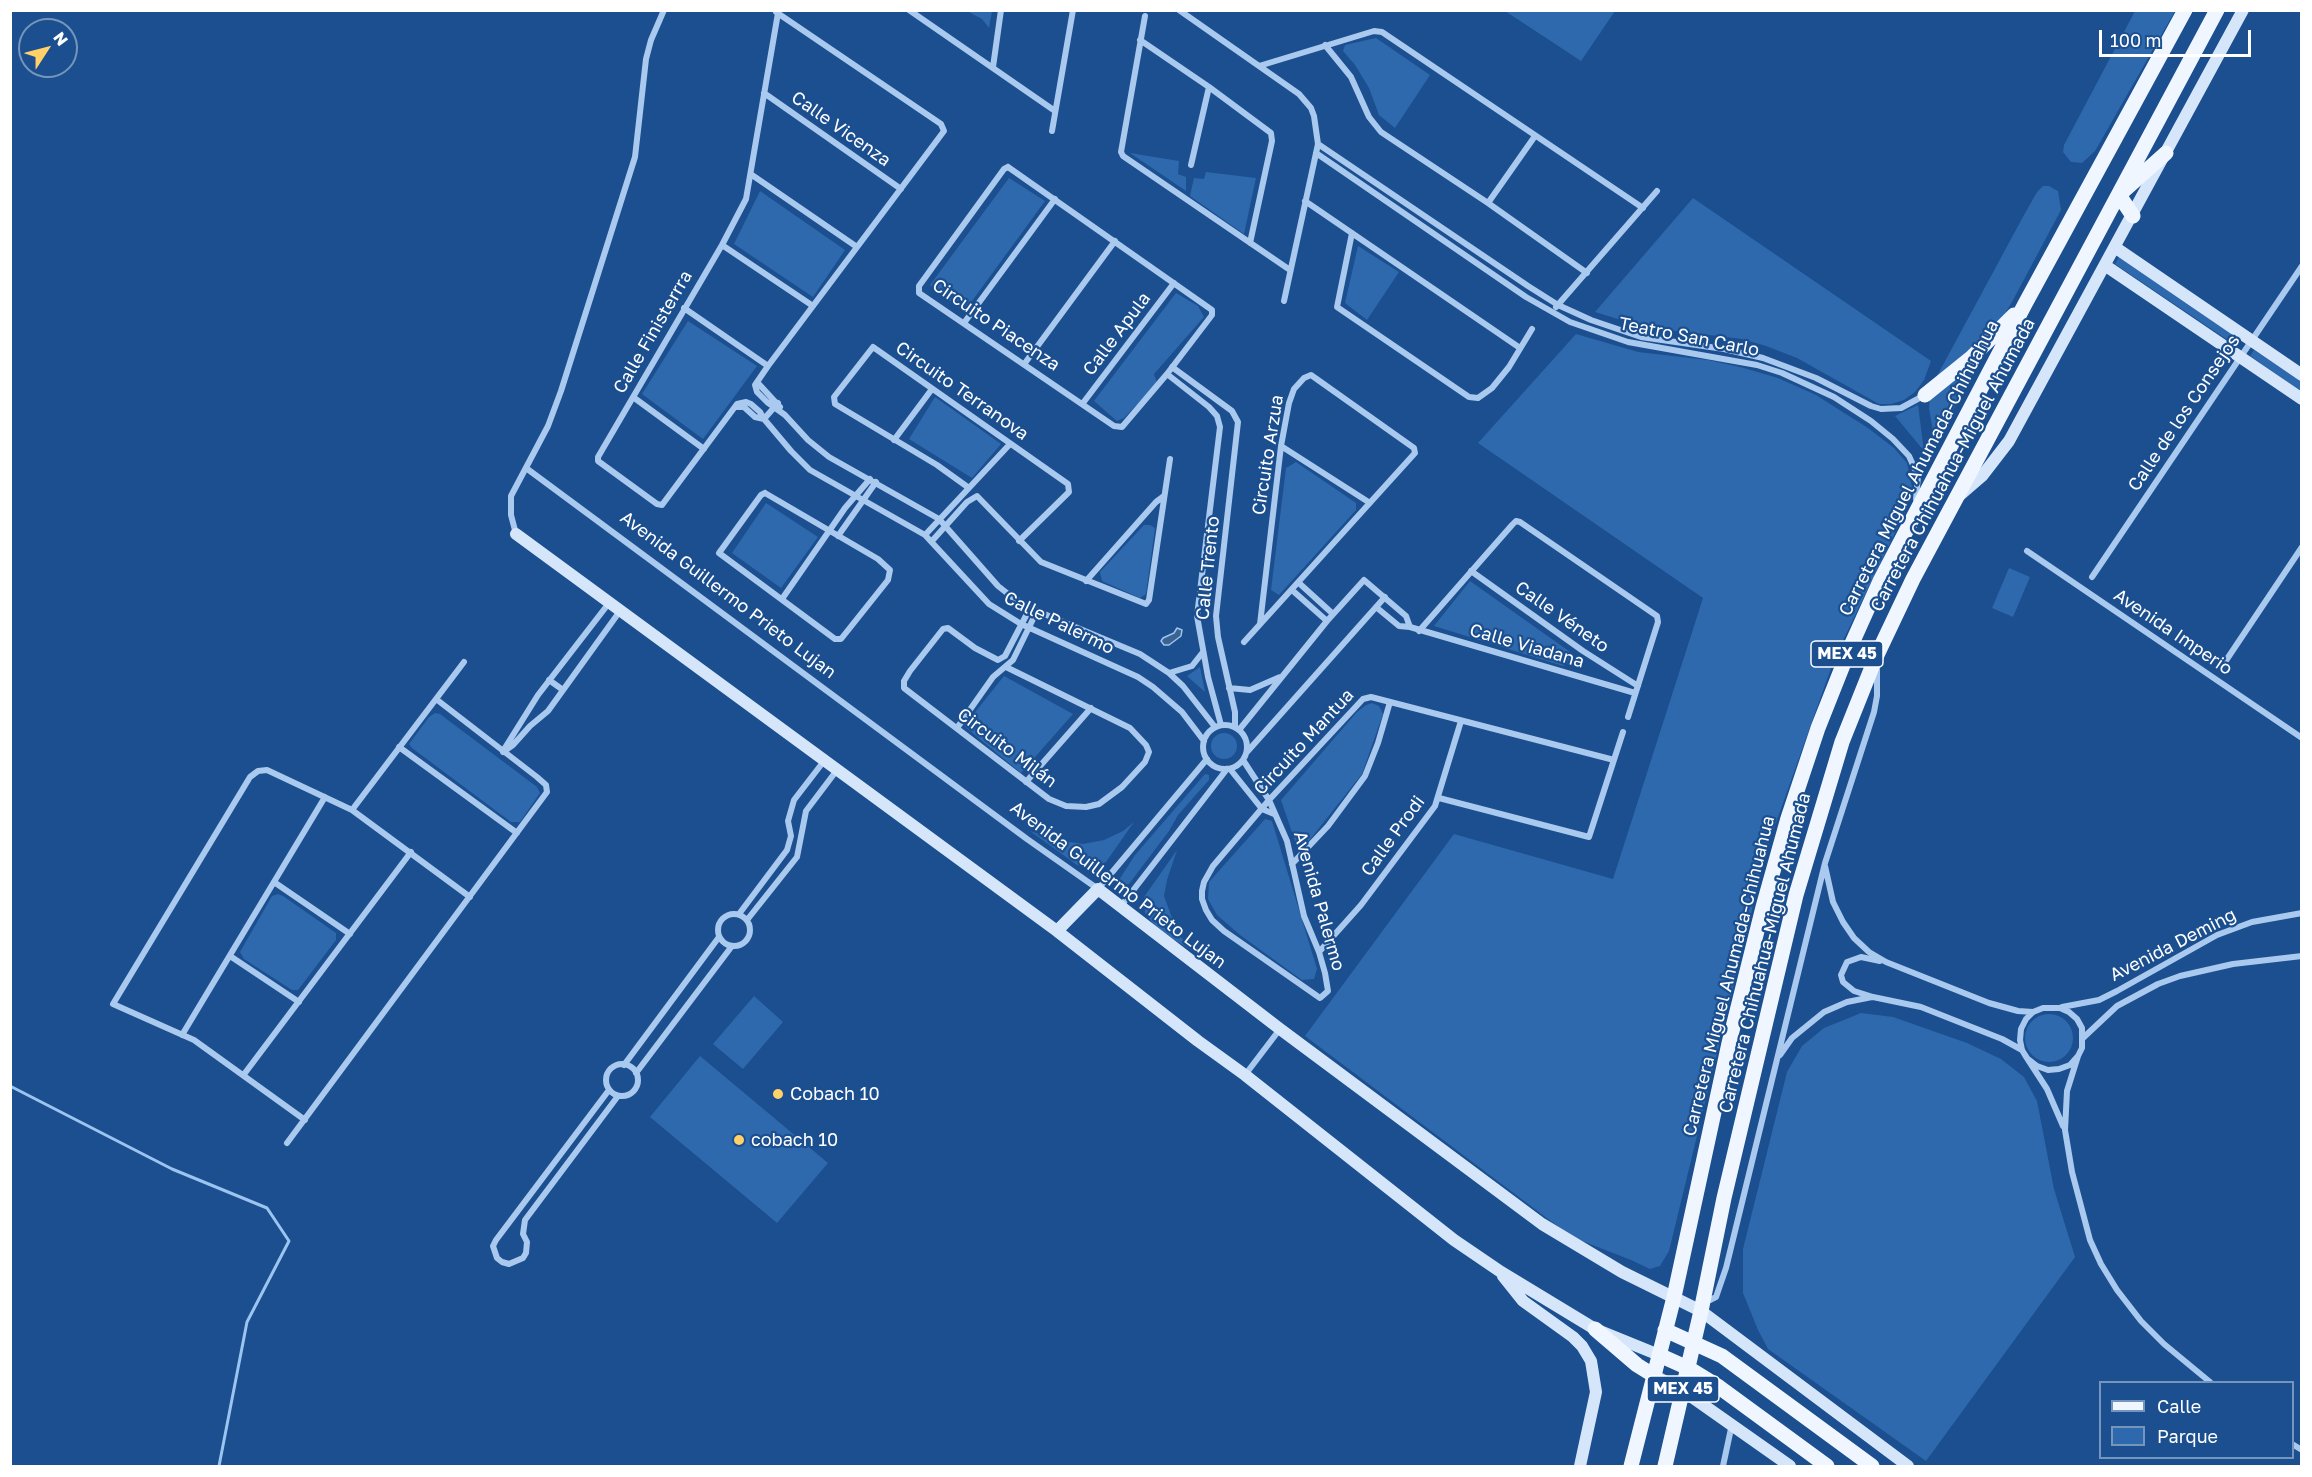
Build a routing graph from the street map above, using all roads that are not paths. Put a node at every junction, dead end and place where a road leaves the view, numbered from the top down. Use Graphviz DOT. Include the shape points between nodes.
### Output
graph roads {
  1 [pos="664,10"];
  2 [pos="1001,10"];
  3 [pos="1073,10"];
  4 [pos="2185,10"];
  5 [pos="2217,10"];
  6 [pos="2242,10"];
  7 [pos="1182,11"];
  8 [pos="776,12"];
  9 [pos="913,12"];
  10 [pos="1144,16"];
  11 [pos="1140,40"];
  12 [pos="1325,45"];
  13 [pos="1259,66"];
  14 [pos="993,67"];
  15 [pos="1209,87"];
  16 [pos="764,93"];
  17 [pos="1055,111"];
  18 [pos="1052,131"];
  19 [pos="1535,136"];
  20 [pos="1318,144"];
  21 [pos="1316,153"];
  22 [pos="2166,153"];
  23 [pos="1191,165"];
  24 [pos="752,175"];
  25 [pos="901,189"];
  26 [pos="1658,191"];
  27 [pos="2119,195"];
  28 [pos="1055,199"];
  29 [pos="1305,201"];
  30 [pos="1488,203"];
  31 [pos="1643,208"];
  32 [pos="2133,216"];
  33 [pos="1352,233"];
  34 [pos="1115,241"];
  35 [pos="1250,243"];
  36 [pos="722,245"];
  37 [pos="857,247"];
  38 [pos="2116,248"];
  39 [pos="2106,266"];
  40 [pos="2301,266"];
  41 [pos="1290,270"];
  42 [pos="1587,273"];
  43 [pos="1174,283"];
  44 [pos="1284,301"];
  45 [pos="2025,304"];
  46 [pos="1558,305"];
  47 [pos="813,306"];
  48 [pos="684,308"];
  49 [pos="1552,312"];
  50 [pos="964,323"];
  51 [pos="1532,329"];
  52 [pos="2251,340"];
  53 [pos="1520,348"];
  54 [pos="2240,356"];
  55 [pos="1025,363"];
  56 [pos="768,366"];
  57 [pos="1172,367"];
  58 [pos="1167,374"];
  59 [pos="2301,375"];
  60 [pos="756,383"];
  61 [pos="932,389"];
  62 [pos="1925,395"];
  63 [pos="633,397"];
  64 [pos="2301,399"];
  65 [pos="743,402"];
  66 [pos="1083,403"];
  67 [pos="776,405"];
  68 [pos="735,407"];
  69 [pos="764,419"];
  70 [pos="894,440"];
  71 [pos="1010,444"];
  72 [pos="1281,446"];
  73 [pos="704,449"];
  74 [pos="1170,459"];
  75 [pos="526,468"];
  76 [pos="870,479"];
  77 [pos="876,482"];
  78 [pos="969,488"];
  79 [pos="855,495"];
  80 [pos="1164,496"];
  81 [pos="863,500"];
  82 [pos="1952,502"];
  83 [pos="1370,503"];
  84 [pos="939,519"];
  85 [pos="1913,519"];
  86 [pos="945,526"];
  87 [pos="830,531"];
  88 [pos="516,534"];
  89 [pos="926,535"];
  90 [pos="838,536"];
  91 [pos="932,540"];
  92 [pos="1019,541"];
  93 [pos="2301,547"];
  94 [pos="2027,551"];
  95 [pos="1471,571"];
  96 [pos="2092,577"];
  97 [pos="1086,581"];
  98 [pos="1299,583"];
  99 [pos="1292,590"];
  100 [pos="1385,597"];
  101 [pos="782,599"];
  102 [pos="609,603"];
  103 [pos="1376,607"];
  104 [pos="1033,609"];
  105 [pos="620,611"];
  106 [pos="1333,614"];
  107 [pos="1327,621"];
  108 [pos="1022,624"];
  109 [pos="1260,624"];
  110 [pos="1029,627"];
  111 [pos="1410,627"];
  112 [pos="1419,631"];
  113 [pos="1244,642"];
  114 [pos="572,650"];
  115 [pos="1203,652"];
  116 [pos="1876,657"];
  117 [pos="585,659"];
  118 [pos="464,662"];
  119 [pos="1006,667"];
  120 [pos="2221,668"];
  121 [pos="1169,673"];
  122 [pos="1283,675"];
  123 [pos="549,680"];
  124 [pos="1229,688"];
  125 [pos="1636,689"];
  126 [pos="563,690"];
  127 [pos="436,699"];
  128 [pos="1390,702"];
  129 [pos="1091,708"];
  130 [pos="1628,717"];
  131 [pos="1461,720"];
  132 [pos="1218,726"];
  133 [pos="957,728"];
  134 [pos="1237,728"];
  135 [pos="1623,732"];
  136 [pos="2301,738"];
  137 [pos="1204,741"];
  138 [pos="399,747"];
  139 [pos="503,752"];
  140 [pos="1247,752"];
  141 [pos="1207,759"];
  142 [pos="825,760"];
  143 [pos="1243,760"];
  144 [pos="1614,760"];
  145 [pos="1229,769"];
  146 [pos="837,770"];
  147 [pos="1026,782"];
  148 [pos="325,797"];
  149 [pos="1439,798"];
  150 [pos="1269,800"];
  151 [pos="1262,809"];
  152 [pos="352,810"];
  153 [pos="1274,814"];
  154 [pos="517,833"];
  155 [pos="411,852"];
  156 [pos="1825,863"];
  157 [pos="1292,864"];
  158 [pos="274,882"];
  159 [pos="1098,889"];
  160 [pos="470,897"];
  161 [pos="1120,906"];
  162 [pos="2301,913"];
  163 [pos="739,915"];
  164 [pos="747,920"];
  165 [pos="1058,931"];
  166 [pos="350,934"];
  167 [pos="719,937"];
  168 [pos="732,946"];
  169 [pos="1319,952"];
  170 [pos="230,956"];
  171 [pos="2301,956"];
  172 [pos="1886,962"];
  173 [pos="1324,996"];
  174 [pos="1873,997"];
  175 [pos="298,1002"];
  176 [pos="2060,1008"];
  177 [pos="2033,1012"];
  178 [pos="1280,1029"];
  179 [pos="182,1035"];
  180 [pos="2083,1038"];
  181 [pos="2022,1050"];
  182 [pos="2078,1056"];
  183 [pos="1778,1058"];
  184 [pos="2028,1059"];
  185 [pos="624,1065"];
  186 [pos="245,1073"];
  187 [pos="636,1073"];
  188 [pos="1245,1075"];
  189 [pos="609,1090"];
  190 [pos="618,1096"];
  191 [pos="304,1120"];
  192 [pos="2065,1130"];
  193 [pos="287,1143"];
  194 [pos="1501,1272"];
  195 [pos="1674,1297"];
  196 [pos="1702,1305"];
  197 [pos="1595,1329"];
  198 [pos="1665,1330"];
  199 [pos="1694,1342"];
  200 [pos="1659,1355"];
  201 [pos="1688,1368"];
  202 [pos="1653,1375"];
  203 [pos="2208,1381"];
  204 [pos="1682,1390"];
  205 [pos="1733,1424"];
  206 [pos="1580,1467"];
  207 [pos="1631,1467"];
  208 [pos="1665,1467"];
  209 [pos="1723,1467"];
  210 [pos="1790,1467"];
  211 [pos="1827,1467"];
  212 [pos="1872,1467"];
  213 [pos="1908,1467"];
  1 -- 75 [label="street" via="646,59 635,157 561,391"];
  2 -- 14 [label="street"];
  3 -- 17 [label="street"];
  4 -- 45 [label="main road, Carretera Miguel Ahumada-Chihuahua / MEX 45"];
  5 -- 27 [label="main road, Carretera Chihuahua-Miguel Ahumada / MEX 45"];
  6 -- 22 [label="street"];
  7 -- 13 [label="street"];
  8 -- 16 [label="street, Calle Finisterrra"];
  8 -- 25 [label="street, Calle Finisterrra" via="943,126 944,133"];
  9 -- 14 [label="street"];
  10 -- 11 [label="street"];
  11 -- 15 [label="street"];
  11 -- 35 [label="street" via="1123,156"];
  12 -- 13 [label="street"];
  12 -- 19 [label="street" via="1382,32"];
  12 -- 30 [label="street" via="1351,77 1369,117 1381,132"];
  13 -- 20 [label="street" via="1299,94 1311,108"];
  14 -- 17 [label="street"];
  15 -- 23 [label="street"];
  15 -- 35 [label="street" via="1271,132"];
  16 -- 24 [label="street, Calle Finisterrra"];
  16 -- 25 [label="street, Calle Vicenza"];
  17 -- 18 [label="street"];
  19 -- 30 [label="street"];
  19 -- 31 [label="street"];
  20 -- 21 [label="street"];
  20 -- 46 [label="street, Teatro San Carlo"];
  21 -- 29 [label="street"];
  21 -- 49 [label="street, Teatro San Carlo"];
  22 -- 27 [label="main road"];
  22 -- 32 [label="street"];
  24 -- 36 [label="street, Calle Finisterrra" via="746,199"];
  24 -- 37 [label="street"];
  25 -- 37 [label="street, Calle Finisterrra"];
  26 -- 31 [label="street"];
  27 -- 32 [label="main road"];
  27 -- 82 [label="main road, Carretera Chihuahua-Miguel Ahumada / MEX 45"];
  28 -- 34 [label="street, Circuito Piacenza"];
  28 -- 50 [label="street"];
  28 -- 50 [label="street, Circuito Piacenza" via="1011,167 1005,167 919,286 922,295"];
  29 -- 33 [label="street"];
  29 -- 41 [label="street"];
  30 -- 42 [label="street"];
  31 -- 42 [label="street"];
  32 -- 38 [label="street"];
  33 -- 53 [label="street"];
  33 -- 53 [label="street" via="1339,308 1473,398 1492,388"];
  34 -- 43 [label="street, Circuito Piacenza"];
  34 -- 55 [label="street"];
  35 -- 41 [label="street"];
  36 -- 47 [label="street"];
  36 -- 48 [label="street, Calle Finisterrra"];
  37 -- 47 [label="street, Calle Finisterrra"];
  38 -- 39 [label="street"];
  38 -- 52 [label="street"];
  39 -- 54 [label="street"];
  39 -- 82 [label="street" via="2009,441 1982,476"];
  40 -- 52 [label="street, Calle de los Consejos"];
  41 -- 44 [label="street"];
  42 -- 46 [label="street"];
  43 -- 57 [label="street, Circuito Piacenza" via="1212,312"];
  43 -- 66 [label="street, Calle Apula"];
  45 -- 62 [label="main road" via="1972,357"];
  45 -- 85 [label="main road, Carretera Miguel Ahumada-Chihuahua / MEX 45"];
  46 -- 49 [label="street"];
  46 -- 62 [label="street, Teatro San Carlo" via="1641,337 1763,358 1881,409 1901,408"];
  47 -- 56 [label="street, Calle Finisterrra"];
  48 -- 56 [label="street"];
  48 -- 63 [label="street, Calle Finisterrra"];
  49 -- 85 [label="street, Teatro San Carlo" via="1628,342 1757,365 1834,397 1893,439 1909,456 1918,476"];
  50 -- 55 [label="street, Circuito Piacenza"];
  51 -- 53 [label="street"];
  52 -- 54 [label="street, Calle de los Consejos"];
  52 -- 59 [label="street"];
  54 -- 64 [label="street"];
  54 -- 96 [label="street, Calle de los Consejos"];
  55 -- 66 [label="street, Circuito Piacenza"];
  56 -- 60 [label="street, Calle Finisterrra"];
  57 -- 58 [label="street, Circuito Piacenza"];
  57 -- 124 [label="street, Calle Trento" via="1232,411 1238,422 1216,616"];
  58 -- 66 [label="street, Circuito Piacenza" via="1122,427 1114,426"];
  58 -- 115 [label="street, Calle Trento" via="1209,407 1220,427 1198,604"];
  60 -- 67 [label="street, Calle Palermo" via="757,392"];
  61 -- 70 [label="street"];
  61 -- 70 [label="street, Circuito Terranova" via="873,347 834,397 837,406"];
  61 -- 71 [label="street, Circuito Terranova"];
  63 -- 73 [label="street"];
  63 -- 73 [label="street, Calle Finisterrra" via="598,459 657,504 667,501"];
  65 -- 68 [label="street, Calle Finisterrra"];
  65 -- 69 [label="street, Calle Palermo" via="755,407"];
  67 -- 69 [label="street"];
  67 -- 76 [label="street, Calle Palermo" via="818,449"];
  68 -- 69 [label="street, Calle Palermo" via="744,407"];
  68 -- 73 [label="street, Calle Finisterrra"];
  69 -- 79 [label="street, Calle Palermo" via="810,470"];
  70 -- 78 [label="street, Circuito Terranova"];
  71 -- 78 [label="street"];
  71 -- 92 [label="street, Circuito Terranova" via="1070,487"];
  72 -- 83 [label="street"];
  72 -- 83 [label="street, Circuito Arzua" via="1291,396 1311,375 1415,450 1414,457"];
  72 -- 109 [label="street, Circuito Arzua"];
  74 -- 80 [label="street"];
  75 -- 88 [label="street" via="511,496"];
  75 -- 159 [label="street, Avenida Guillermo Prieto Lujan"];
  76 -- 77 [label="street, Calle Palermo"];
  76 -- 79 [label="street"];
  77 -- 81 [label="street"];
  77 -- 84 [label="street, Calle Palermo"];
  78 -- 84 [label="street"];
  79 -- 81 [label="street, Calle Palermo"];
  79 -- 87 [label="street"];
  80 -- 97 [label="street"];
  80 -- 97 [label="street" via="1148,603"];
  81 -- 89 [label="street, Calle Palermo"];
  81 -- 90 [label="street"];
  82 -- 116 [label="main road, Carretera Chihuahua-Miguel Ahumada / MEX 45"];
  83 -- 98 [label="street, Circuito Arzua"];
  84 -- 86 [label="street, Calle Palermo"];
  84 -- 89 [label="street"];
  85 -- 195 [label="main road, Carretera Miguel Ahumada-Chihuahua / MEX 45" via="1849,650 1788,818 1729,1043"];
  86 -- 91 [label="street"];
  86 -- 92 [label="street" via="977,496"];
  86 -- 104 [label="street, Calle Palermo" via="998,586"];
  87 -- 90 [label="street"];
  87 -- 101 [label="street"];
  87 -- 101 [label="street" via="763,494 720,550 722,556"];
  88 -- 102 [label="street"];
  89 -- 91 [label="street, Calle Palermo"];
  90 -- 101 [label="street" via="890,570 890,576 845,636 835,639"];
  91 -- 108 [label="street, Calle Palermo" via="984,600"];
  92 -- 97 [label="street" via="1041,562"];
  93 -- 120 [label="street"];
  94 -- 136 [label="street, Avenida Imperio"];
  95 -- 112 [label="street"];
  95 -- 125 [label="street, Calle Véneto"];
  95 -- 125 [label="street" via="1516,521 1657,616"];
  98 -- 99 [label="street, Circuito Arzua"];
  98 -- 106 [label="street"];
  99 -- 107 [label="street"];
  99 -- 109 [label="street, Circuito Arzua"];
  100 -- 103 [label="street"];
  100 -- 106 [label="street, Calle Viadana" via="1365,579"];
  100 -- 111 [label="street, Calle Viadana" via="1406,616"];
  102 -- 105 [label="street"];
  102 -- 114 [label="street"];
  103 -- 111 [label="street, Calle Viadana" via="1397,626"];
  103 -- 140 [label="street"];
  104 -- 108 [label="street"];
  104 -- 110 [label="street"];
  104 -- 121 [label="street, Calle Palermo" via="1140,654"];
  105 -- 117 [label="street"];
  105 -- 142 [label="street"];
  106 -- 107 [label="street"];
  107 -- 122 [label="street"];
  108 -- 110 [label="street, Calle Palermo"];
  108 -- 133 [label="street, Circuito Milán" via="1005,656 998,660 945,628 904,681 906,691"];
  109 -- 113 [label="street, Circuito Arzua"];
  110 -- 119 [label="street"];
  110 -- 137 [label="street, Calle Palermo" via="1138,677 1182,712"];
  111 -- 112 [label="street, Calle Viadana"];
  112 -- 125 [label="street, Calle Viadana"];
  114 -- 117 [label="street"];
  114 -- 123 [label="street"];
  115 -- 121 [label="street" via="1192,666"];
  115 -- 132 [label="street, Calle Trento"];
  116 -- 156 [label="street" via="1874,712"];
  116 -- 196 [label="main road, Carretera Chihuahua-Miguel Ahumada / MEX 45" via="1842,742 1796,895"];
  117 -- 126 [label="street"];
  118 -- 127 [label="street"];
  119 -- 129 [label="street, Circuito Milán"];
  119 -- 133 [label="street" via="993,677"];
  121 -- 132 [label="street, Calle Palermo"];
  122 -- 124 [label="street" via="1258,688"];
  122 -- 134 [label="street"];
  123 -- 126 [label="street"];
  123 -- 139 [label="street"];
  124 -- 134 [label="street, Calle Trento"];
  125 -- 130 [label="street"];
  126 -- 139 [label="street" via="548,711"];
  127 -- 138 [label="street"];
  127 -- 139 [label="street"];
  128 -- 131 [label="street, Circuito Mantua"];
  128 -- 150 [label="street, Circuito Mantua" via="1365,697"];
  128 -- 157 [label="street" via="1365,776 1328,826"];
  129 -- 147 [label="street"];
  129 -- 147 [label="street, Circuito Milán" via="1140,736 1149,752 1145,762 1111,797 1086,807 1058,804"];
  131 -- 144 [label="street, Circuito Mantua"];
  131 -- 149 [label="street, Calle Prodi"];
  132 -- 134 [label="street"];
  132 -- 137 [label="street"];
  133 -- 147 [label="street, Circuito Milán"];
  134 -- 140 [label="street" via="1246,740"];
  135 -- 144 [label="street"];
  137 -- 141 [label="street"];
  138 -- 152 [label="street"];
  138 -- 154 [label="street"];
  139 -- 154 [label="street" via="546,785 547,792"];
  140 -- 143 [label="street"];
  141 -- 145 [label="street" via="1219,768"];
  141 -- 159 [label="street"];
  142 -- 146 [label="street"];
  142 -- 163 [label="street" via="794,800 786,850"];
  143 -- 145 [label="street"];
  143 -- 150 [label="street, Avenida Palermo"];
  144 -- 149 [label="street" via="1589,837"];
  145 -- 151 [label="street"];
  145 -- 161 [label="street"];
  146 -- 164 [label="street" via="806,811 797,857"];
  146 -- 165 [label="street"];
  148 -- 152 [label="street"];
  148 -- 158 [label="street"];
  148 -- 179 [label="street" via="267,770 250,777 113,1004"];
  149 -- 169 [label="street, Calle Prodi" via="1361,905"];
  150 -- 151 [label="street, Circuito Mantua"];
  150 -- 153 [label="street, Avenida Palermo"];
  151 -- 153 [label="street, Avenida Palermo"];
  151 -- 173 [label="street, Circuito Mantua" via="1213,866 1204,882 1202,899 1212,920 1224,931 1317,997"];
  152 -- 155 [label="street"];
  153 -- 157 [label="street, Avenida Palermo" via="1283,830"];
  154 -- 160 [label="street"];
  155 -- 160 [label="street"];
  155 -- 166 [label="street"];
  156 -- 172 [label="street" via="1833,902 1843,922 1862,945"];
  156 -- 183 [label="street"];
  157 -- 169 [label="street, Avenida Palermo" via="1304,916"];
  158 -- 166 [label="street"];
  158 -- 170 [label="street"];
  159 -- 161 [label="street, Avenida Guillermo Prieto Lujan"];
  159 -- 165 [label="street"];
  160 -- 191 [label="street"];
  161 -- 178 [label="street, Avenida Guillermo Prieto Lujan"];
  162 -- 176 [label="street, Avenida Deming" via="2252,922 2217,935 2117,991"];
  163 -- 164 [label="street"];
  163 -- 167 [label="street" via="728,915 720,922"];
  164 -- 168 [label="street" via="747,940"];
  165 -- 188 [label="street"];
  166 -- 175 [label="street"];
  167 -- 168 [label="street"];
  167 -- 185 [label="street"];
  168 -- 187 [label="street"];
  169 -- 173 [label="street, Avenida Palermo" via="1328,988"];
  170 -- 175 [label="street"];
  170 -- 179 [label="street"];
  171 -- 180 [label="street, Avenida Deming" via="2233,963 2158,984 2117,1006"];
  172 -- 174 [label="street" via="1854,958 1843,967 1841,975 1847,987"];
  172 -- 177 [label="street" via="1989,1003"];
  174 -- 181 [label="street" via="1921,1007"];
  174 -- 183 [label="street" via="1824,1012 1792,1038"];
  175 -- 186 [label="street"];
  176 -- 177 [label="street"];
  176 -- 180 [label="street" via="2077,1019"];
  177 -- 181 [label="street" via="2021,1029"];
  178 -- 188 [label="street"];
  178 -- 195 [label="street, Avenida Guillermo Prieto Lujan" via="1542,1224"];
  179 -- 191 [label="street"];
  180 -- 182 [label="street"];
  181 -- 184 [label="street"];
  182 -- 184 [label="street" via="2070,1065 2048,1070"];
  182 -- 192 [label="street" via="2067,1091"];
  183 -- 196 [label="street" via="1721,1285 1714,1299"];
  184 -- 192 [label="street"];
  185 -- 187 [label="street"];
  185 -- 189 [label="street" via="613,1067 607,1075"];
  187 -- 190 [label="street" via="635,1088 628,1095"];
  188 -- 194 [label="street" via="1406,1203"];
  189 -- 190 [label="street"];
  189 -- 190 [label="street" via="496,1240 493,1246 502,1262 509,1264 523,1258 527,1242 525,1220"];
  191 -- 193 [label="street"];
  192 -- 203 [label="street" via="2081,1209 2101,1264 2141,1321"];
  194 -- 197 [label="street"];
  194 -- 206 [label="street" via="1523,1301 1573,1337 1591,1361 1596,1392"];
  195 -- 196 [label="street, Avenida Guillermo Prieto Lujan"];
  195 -- 198 [label="main road, Carretera Miguel Ahumada-Chihuahua / MEX 45"];
  196 -- 199 [label="main road, MEX 45"];
  196 -- 213 [label="street, Avenida Guillermo Prieto Lujan"];
  197 -- 200 [label="street"];
  197 -- 202 [label="main road"];
  198 -- 199 [label="main road"];
  198 -- 200 [label="main road, Carretera Miguel Ahumada-Chihuahua / MEX 45"];
  199 -- 201 [label="main road, MEX 45"];
  199 -- 212 [label="main road" via="1746,1372"];
  200 -- 201 [label="main road"];
  200 -- 202 [label="main road, MEX 45"];
  201 -- 204 [label="main road, MEX 45"];
  201 -- 211 [label="main road" via="1746,1405"];
  202 -- 204 [label="street"];
  202 -- 207 [label="main road, MEX 45"];
  204 -- 205 [label="street"];
  204 -- 208 [label="main road, MEX 45"];
  205 -- 209 [label="street"];
  205 -- 210 [label="street"];
}
